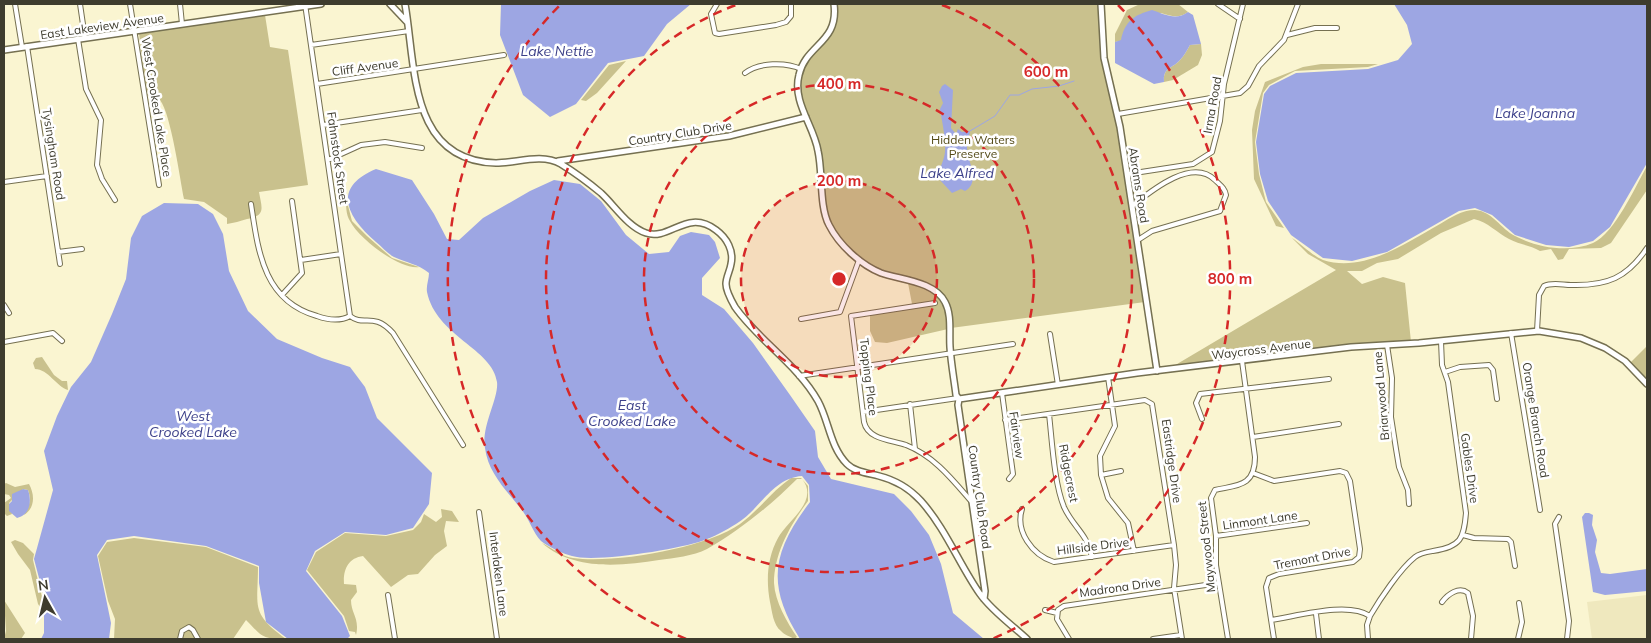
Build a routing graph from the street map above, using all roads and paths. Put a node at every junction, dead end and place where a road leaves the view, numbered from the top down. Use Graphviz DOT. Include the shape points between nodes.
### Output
graph roads {
  1 [pos="15,4"];
  2 [pos="80,4"];
  3 [pos="130,4"];
  4 [pos="180,4"];
  5 [pos="321,4"];
  6 [pos="390,4"];
  7 [pos="405,4"];
  8 [pos="717,4"];
  9 [pos="792,4"];
  10 [pos="834,4"];
  11 [pos="1101,4"];
  12 [pos="1218,4"];
  13 [pos="1243,4"];
  14 [pos="1298,4"];
  15 [pos="305,5"];
  16 [pos="1240,19"];
  17 [pos="182,24"];
  18 [pos="408,24"];
  19 [pos="1337,28"];
  20 [pos="136,31"];
  21 [pos="409,31"];
  22 [pos="1287,35"];
  23 [pos="85,38"];
  24 [pos="78,39"];
  25 [pos="311,45"];
  26 [pos="24,47"];
  27 [pos="4,50"];
  28 [pos="504,55"];
  29 [pos="801,69"];
  30 [pos="415,70"];
  31 [pos="745,73"];
  32 [pos="317,84"];
  33 [pos="1223,96"];
  34 [pos="422,110"];
  35 [pos="1118,114"];
  36 [pos="806,117"];
  37 [pos="323,124"];
  38 [pos="422,148"];
  39 [pos="328,160"];
  40 [pos="556,162"];
  41 [pos="1128,174"];
  42 [pos="47,176"];
  43 [pos="4,182"];
  44 [pos="159,186"];
  45 [pos="115,200"];
  46 [pos="292,201"];
  47 [pos="251,204"];
  48 [pos="1132,206"];
  49 [pos="1138,240"];
  50 [pos="1647,248"];
  51 [pos="82,249"];
  52 [pos="58,252"];
  53 [pos="341,254"];
  54 [pos="300,260"];
  55 [pos="859,260"];
  56 [pos="60,264"];
  57 [pos="282,295"];
  58 [pos="935,303"];
  59 [pos="4,306"];
  60 [pos="9,313"];
  61 [pos="350,316"];
  62 [pos="801,319"];
  63 [pos="1537,331"];
  64 [pos="1511,333"];
  65 [pos="1050,334"];
  66 [pos="1441,341"];
  67 [pos="4,342"];
  68 [pos="62,342"];
  69 [pos="1013,344"];
  70 [pos="1387,345"];
  71 [pos="950,353"];
  72 [pos="1242,361"];
  73 [pos="857,367"];
  74 [pos="1157,371"];
  75 [pos="1444,372"];
  76 [pos="799,376"];
  77 [pos="1108,378"];
  78 [pos="1329,379"];
  79 [pos="1647,384"];
  80 [pos="1058,385"];
  81 [pos="1246,388"];
  82 [pos="1002,393"];
  83 [pos="958,398"];
  84 [pos="1497,399"];
  85 [pos="910,404"];
  86 [pos="1112,404"];
  87 [pos="863,412"];
  88 [pos="1049,414"];
  89 [pos="1202,419"];
  90 [pos="1005,420"];
  91 [pos="1339,424"];
  92 [pos="1252,437"];
  93 [pos="463,446"];
  94 [pos="915,449"];
  95 [pos="1121,471"];
  96 [pos="1253,473"];
  97 [pos="1101,474"];
  98 [pos="1010,479"];
  99 [pos="971,501"];
  100 [pos="1409,504"];
  101 [pos="1022,509"];
  102 [pos="1540,510"];
  103 [pos="479,512"];
  104 [pos="1559,517"];
  105 [pos="1307,523"];
  106 [pos="1463,535"];
  107 [pos="1216,536"];
  108 [pos="1174,545"];
  109 [pos="1134,551"];
  110 [pos="1092,557"];
  111 [pos="1515,566"];
  112 [pos="1219,583"];
  113 [pos="1174,590"];
  114 [pos="388,595"];
  115 [pos="984,599"];
  116 [pos="1442,602"];
  117 [pos="1519,603"];
  118 [pos="1045,610"];
  119 [pos="1057,613"];
  120 [pos="1316,614"];
  121 [pos="1370,616"];
  122 [pos="1271,620"];
  123 [pos="1182,637"];
  124 [pos="180,639"];
  125 [pos="198,639"];
  126 [pos="395,639"];
  127 [pos="497,639"];
  128 [pos="1027,639"];
  129 [pos="1069,639"];
  130 [pos="1153,639"];
  131 [pos="1228,639"];
  132 [pos="1274,639"];
  133 [pos="1319,639"];
  134 [pos="1368,639"];
  135 [pos="1471,639"];
  136 [pos="1518,639"];
  137 [pos="1567,639"];
  1 -- 26 [label="street, Tysingham Road"];
  2 -- 23 [label="street"];
  3 -- 20 [label="street, West Crooked Lake Place"];
  4 -- 17 [label="street"];
  5 -- 15 [label="street, East Lakeview Avenue"];
  6 -- 18 [label="street"];
  7 -- 18 [label="street"];
  8 -- 9 [label="street" via="711,14 719,34 783,24 791,16"];
  10 -- 29 [label="street" via="831,31"];
  11 -- 35 [label="street, Abrams Road" via="1104,58"];
  12 -- 16 [label="street"];
  13 -- 16 [label="street, Irma Road"];
  14 -- 22 [label="street"];
  15 -- 17 [label="street, East Lakeview Avenue"];
  15 -- 25 [label="street, Fahnstock Street"];
  16 -- 33 [label="street, Irma Road"];
  17 -- 20 [label="street, East Lakeview Avenue"];
  18 -- 21 [label="street"];
  19 -- 22 [label="street" via="1315,28"];
  20 -- 23 [label="street, East Lakeview Avenue"];
  20 -- 44 [label="street, West Crooked Lake Place"];
  21 -- 25 [label="street"];
  21 -- 30 [label="street"];
  22 -- 33 [label="street" via="1259,66 1246,88 1237,94"];
  23 -- 24 [label="street, East Lakeview Avenue"];
  24 -- 26 [label="street, East Lakeview Avenue"];
  24 -- 45 [label="street" via="86,89 100,120 97,165"];
  25 -- 32 [label="street, Fahnstock Street"];
  26 -- 27 [label="street, East Lakeview Avenue"];
  26 -- 42 [label="street, Tysingham Road"];
  28 -- 30 [label="street, Cliff Avenue"];
  29 -- 31 [label="street" via="785,64 754,68"];
  29 -- 36 [label="street, Country Club Road" via="797,85"];
  30 -- 32 [label="street, Cliff Avenue"];
  30 -- 34 [label="street"];
  32 -- 37 [label="street, Fahnstock Street"];
  33 -- 35 [label="street"];
  33 -- 41 [label="street, Irma Road" via="1212,152 1193,164"];
  34 -- 37 [label="street"];
  34 -- 40 [label="street" via="437,137 468,158 489,163 538,159"];
  35 -- 41 [label="street, Abrams Road"];
  36 -- 40 [label="street, Country Club Drive" via="730,136"];
  36 -- 55 [label="street, Country Club Road" via="818,150 825,216 843,244"];
  37 -- 39 [label="street, Fahnstock Street"];
  38 -- 39 [label="street" via="385,142 361,145"];
  39 -- 53 [label="street, Fahnstock Street"];
  40 -- 76 [label="street" via="601,193 640,231 659,234 692,222 707,224 720,232 730,250 732,263 726,283 732,302"];
  41 -- 48 [label="street, Abrams Road"];
  42 -- 43 [label="street"];
  42 -- 52 [label="street, Tysingham Road"];
  46 -- 54 [label="street"];
  47 -- 57 [label="street" via="260,258"];
  48 -- 49 [label="street, Abrams Road"];
  48 -- 49 [label="street" via="1162,182 1196,172 1210,174 1224,188 1226,195 1220,211 1152,231"];
  49 -- 74 [label="street, Abrams Road"];
  50 -- 63 [label="street" via="1626,272 1609,281 1544,286 1540,295"];
  51 -- 52 [label="street"];
  52 -- 56 [label="street, Tysingham Road"];
  53 -- 54 [label="street"];
  53 -- 61 [label="street, Fahnstock Street"];
  54 -- 57 [label="street" via="301,275"];
  55 -- 62 [label="street" via="840,312"];
  55 -- 71 [label="street, Country Club Road" via="880,272 920,284 940,295 948,311"];
  57 -- 61 [label="street" via="295,306 319,317 342,320"];
  58 -- 73 [label="street, Topping Place" via="851,316"];
  59 -- 60 [label="street"];
  61 -- 93 [label="street" via="356,320 377,320 389,329"];
  63 -- 64 [label="street, Waycross Avenue"];
  63 -- 79 [label="street, Waycross Avenue" via="1587,340 1625,361"];
  64 -- 66 [label="street, Waycross Avenue"];
  64 -- 102 [label="street, Orange Branch Road"];
  65 -- 80 [label="street"];
  66 -- 70 [label="street, Waycross Avenue"];
  66 -- 75 [label="street, Gables Drive"];
  67 -- 68 [label="street" via="53,334"];
  69 -- 71 [label="street"];
  70 -- 72 [label="street, Waycross Avenue"];
  70 -- 100 [label="street, Briarwood Lane" via="1392,378 1391,417"];
  71 -- 73 [label="street"];
  71 -- 83 [label="street, Country Club Road"];
  72 -- 74 [label="street, Waycross Avenue"];
  72 -- 81 [label="street"];
  73 -- 76 [label="street"];
  73 -- 87 [label="street, Topping Place"];
  74 -- 77 [label="street, Waycross Avenue"];
  75 -- 84 [label="street" via="1489,365 1493,370"];
  75 -- 106 [label="street, Gables Drive" via="1466,513"];
  76 -- 115 [label="street" via="817,400 841,457 854,468 891,479 917,496 947,536"];
  77 -- 80 [label="street, Waycross Avenue"];
  77 -- 86 [label="street"];
  78 -- 81 [label="street"];
  80 -- 82 [label="street, Waycross Avenue"];
  81 -- 89 [label="street" via="1200,394 1196,403"];
  81 -- 92 [label="street"];
  82 -- 83 [label="street, Waycross Avenue"];
  82 -- 90 [label="street, Fairview"];
  83 -- 85 [label="street, Waycross Avenue"];
  83 -- 99 [label="street, Country Club Road"];
  85 -- 87 [label="street, Waycross Avenue"];
  85 -- 94 [label="street"];
  86 -- 88 [label="street, Eastridge Drive"];
  86 -- 97 [label="street" via="1115,426 1100,456"];
  86 -- 108 [label="street, Eastridge Drive" via="1145,400 1153,405"];
  87 -- 94 [label="street, Topping Place" via="869,432"];
  88 -- 90 [label="street, Eastridge Drive"];
  88 -- 110 [label="street, Ridgecrest" via="1062,500 1070,517 1086,536"];
  90 -- 98 [label="street, Fairview" via="1013,474"];
  91 -- 92 [label="street"];
  92 -- 96 [label="street"];
  94 -- 99 [label="street, Topping Place" via="941,468"];
  95 -- 97 [label="street"];
  96 -- 107 [label="street, Maywood Street" via="1241,485 1212,493"];
  96 -- 122 [label="street, Tremont Drive" via="1274,481 1340,471 1346,473 1360,549 1354,562 1271,577 1266,587"];
  97 -- 109 [label="street" via="1106,494 1128,523"];
  99 -- 115 [label="street, Country Club Road"];
  101 -- 110 [label="street, Hillside Drive" via="1021,530 1042,556 1054,562"];
  103 -- 127 [label="street, Interlaken Lane"];
  104 -- 137 [label="street" via="1555,524 1569,621"];
  105 -- 107 [label="street, Linmont Lane"];
  106 -- 111 [label="street" via="1508,539"];
  106 -- 121 [label="street" via="1452,547 1424,552 1414,558"];
  107 -- 112 [label="street, Maywood Street"];
  108 -- 109 [label="street, Hillside Drive"];
  108 -- 113 [label="street, Eastridge Drive"];
  109 -- 110 [label="street, Hillside Drive"];
  112 -- 113 [label="street, Madrona Drive"];
  112 -- 131 [label="street, Maywood Street"];
  113 -- 119 [label="street, Madrona Drive" via="1066,605"];
  113 -- 123 [label="street, Eastridge Drive"];
  114 -- 126 [label="street"];
  115 -- 128 [label="street"];
  116 -- 135 [label="street" via="1457,591 1468,593 1473,616"];
  117 -- 136 [label="street" via="1522,622"];
  118 -- 119 [label="street"];
  119 -- 129 [label="street" via="1058,623"];
  120 -- 121 [label="street" via="1352,609"];
  120 -- 122 [label="street"];
  120 -- 133 [label="street"];
  121 -- 134 [label="street"];
  122 -- 132 [label="street, Tremont Drive"];
  123 -- 130 [label="street"];
  124 -- 125 [label="street" via="182,631 189,627"];
}
